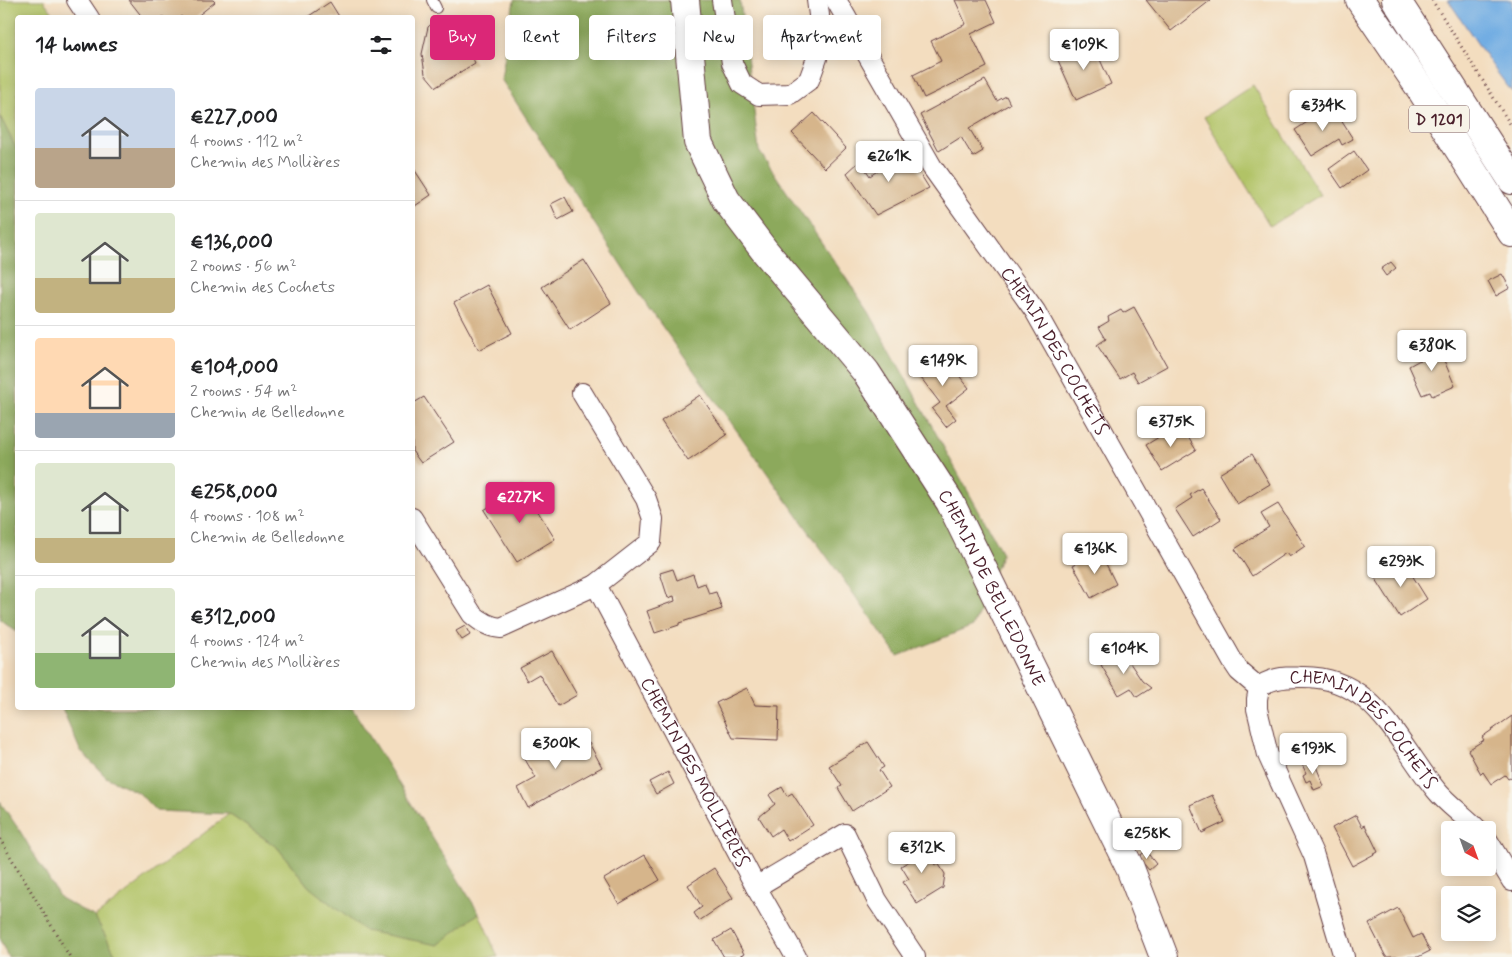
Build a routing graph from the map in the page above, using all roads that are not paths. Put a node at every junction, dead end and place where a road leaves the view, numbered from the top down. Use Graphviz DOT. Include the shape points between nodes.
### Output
graph roads {
  1 [pos="77,0"];
  2 [pos="686,0"];
  3 [pos="722,0"];
  4 [pos="817,0"];
  5 [pos="836,0"];
  6 [pos="1396,0"];
  7 [pos="1362,3"];
  8 [pos="86,15"];
  9 [pos="1512,180"];
  10 [pos="1512,233"];
  11 [pos="582,393"];
  12 [pos="415,523"];
  13 [pos="596,586"];
  14 [pos="1259,688"];
  15 [pos="1470,821"];
  16 [pos="1496,855"];
  17 [pos="1512,882"];
  18 [pos="756,887"];
  19 [pos="796,957"];
  20 [pos="915,957"];
  21 [pos="1164,957"];
  22 [pos="1344,957"];
  1 -- 8 [label="street"];
  2 -- 21 [label="main road, CHEMIN DE BELLEDONNE" via="698,142 726,200 866,372 950,502 1130,868"];
  3 -- 4 [label="street" via="732,63 742,84 759,95 790,94 809,80 817,58"];
  5 -- 14 [label="street, CHEMIN DES COCHETS" via="932,167 1036,311 1233,662"];
  6 -- 9 [label="main road, D 1201"];
  7 -- 10 [label="main road, D 1201"];
  11 -- 13 [label="street" via="646,499 653,519 651,542"];
  12 -- 13 [label="street" via="472,614 491,627 501,628"];
  13 -- 18 [label="street, CHEMIN DES MOLLIÈRES"];
  14 -- 15 [label="street, CHEMIN DES COCHETS" via="1275,680 1307,676 1342,683 1356,691 1379,712 1437,791"];
  14 -- 22 [label="street" via="1257,709 1268,755 1314,856"];
  16 -- 17 [label="street"];
  18 -- 19 [label="street, CHEMIN DES MOLLIÈRES"];
  18 -- 20 [label="street" via="845,834 877,900"];
}
